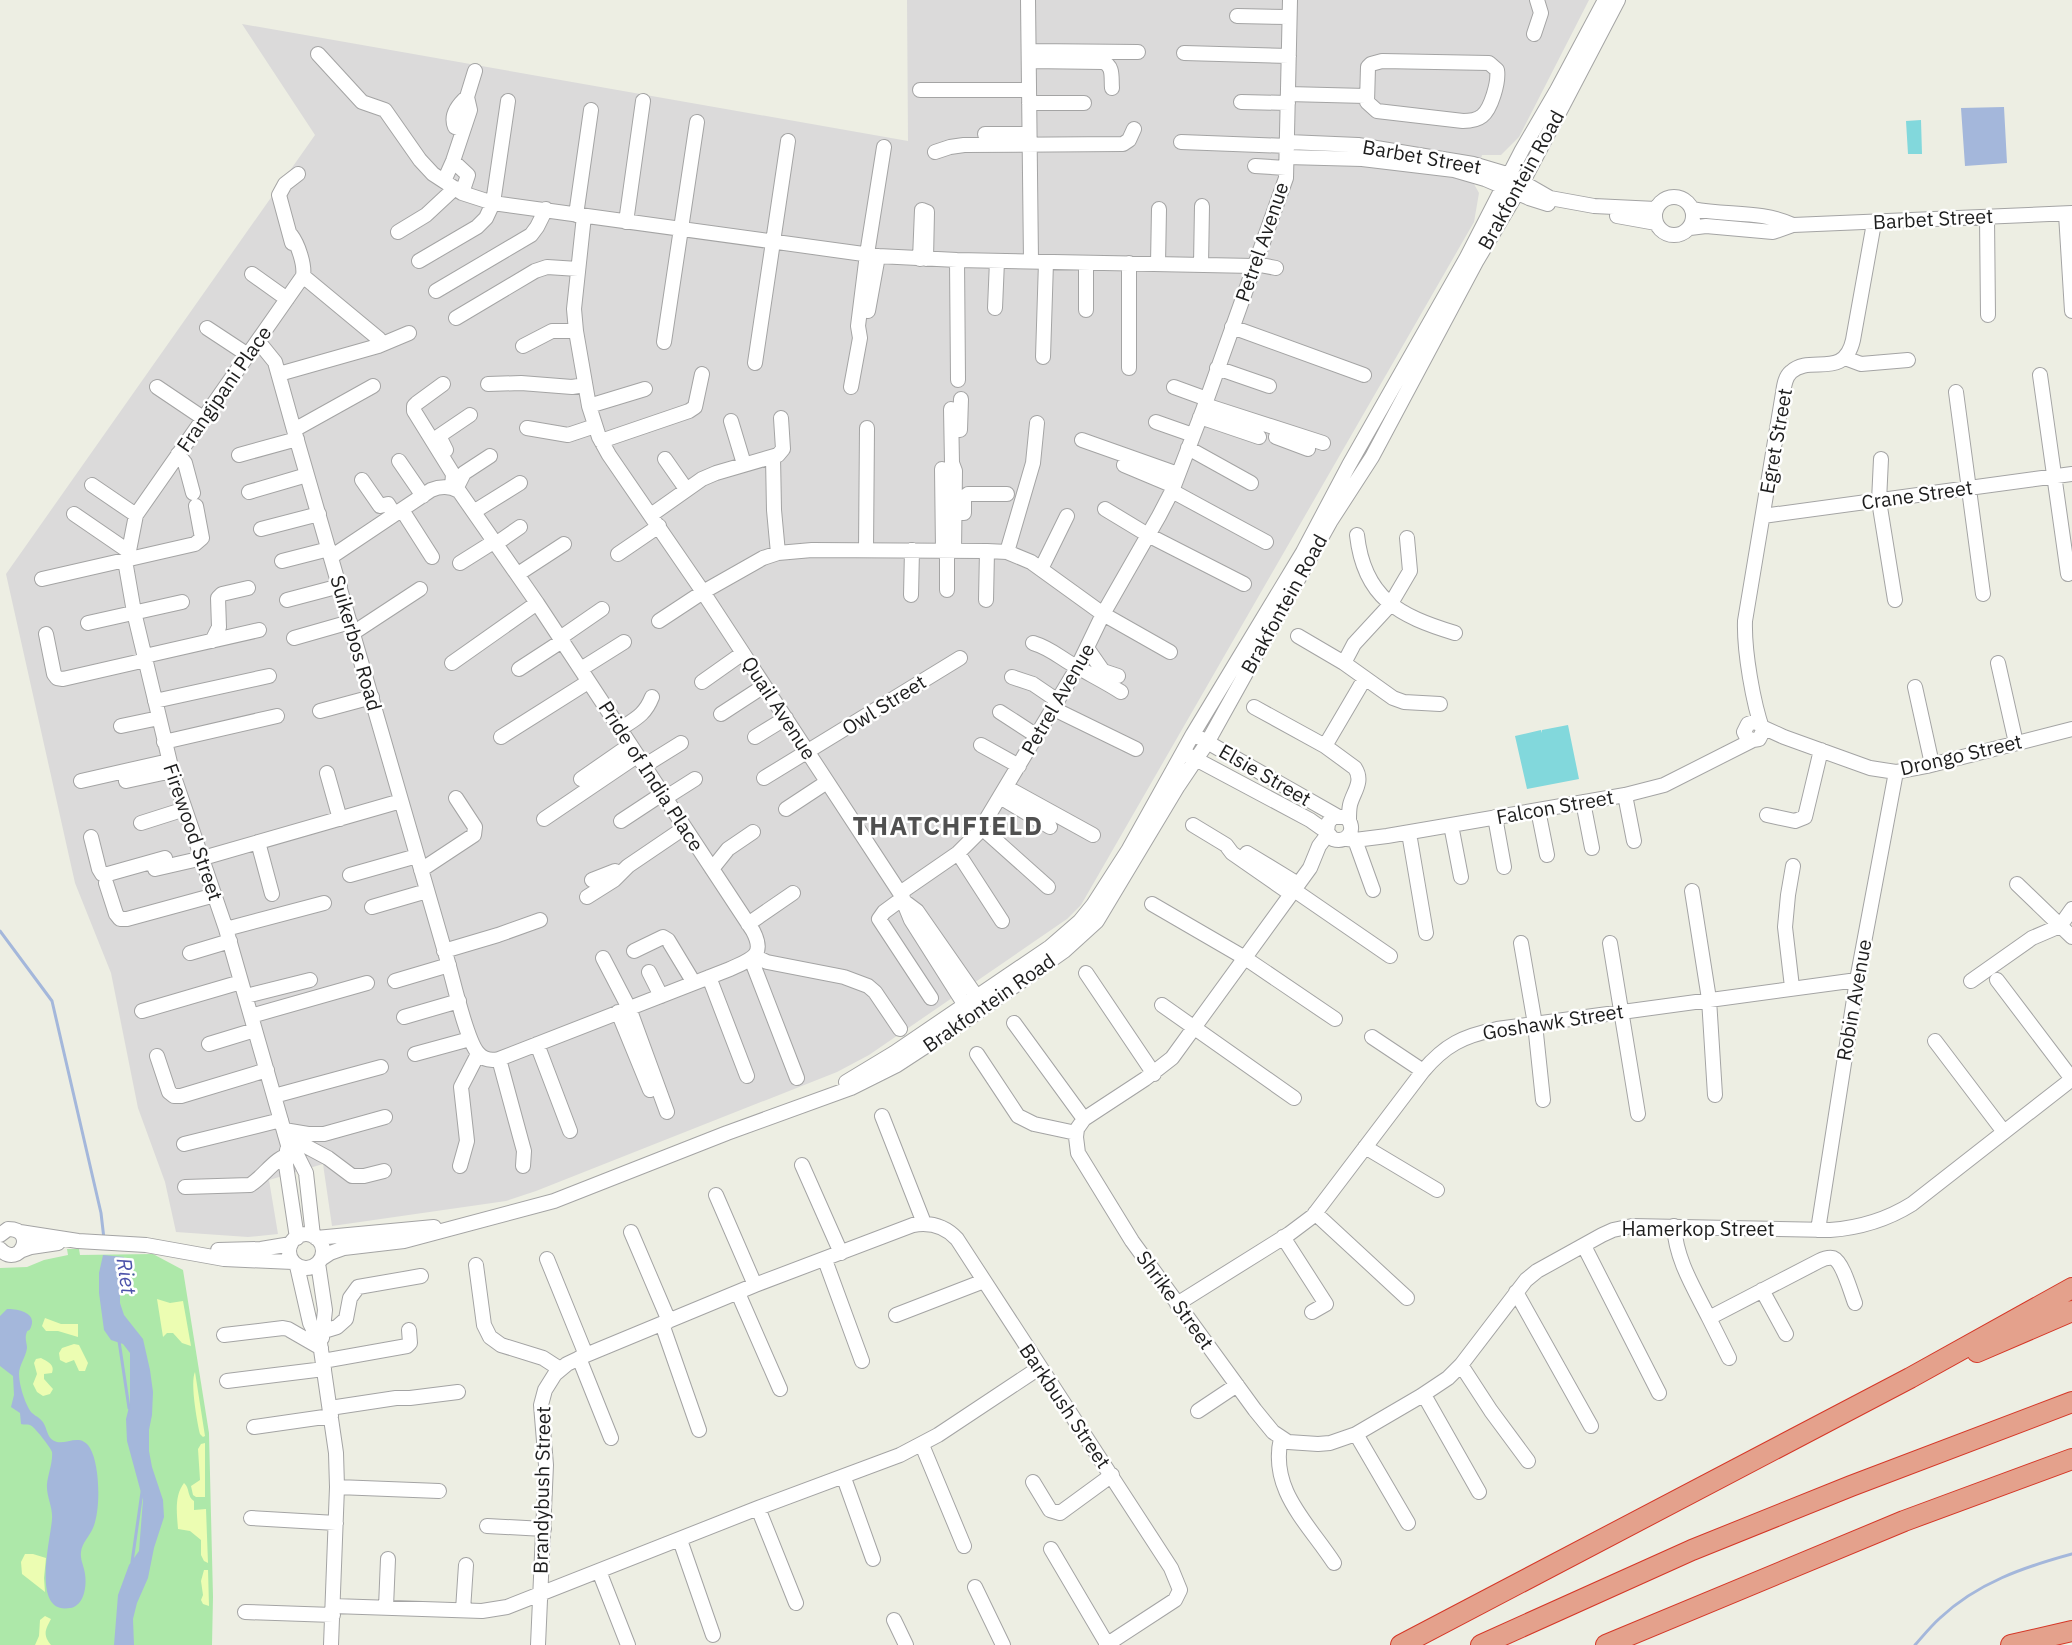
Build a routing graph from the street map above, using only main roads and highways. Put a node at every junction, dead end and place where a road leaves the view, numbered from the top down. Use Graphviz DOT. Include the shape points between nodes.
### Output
graph roads {
  1 [pos="2072,1288"];
  2 [pos="2072,1311"];
  3 [pos="1910,1378"];
  4 [pos="2072,1402"];
  5 [pos="2072,1459"];
  6 [pos="2072,1631"];
  7 [pos="1401,1645"];
  8 [pos="1481,1645"];
  9 [pos="1606,1645"];
  10 [pos="2011,1645"];
  1 -- 3 [label="highway"];
  2 -- 3 [label="highway" via="1940,1369"];
  3 -- 7 [label="highway"];
  4 -- 8 [label="highway" via="1713,1542"];
  5 -- 9 [label="highway" via="1904,1521"];
  6 -- 10 [label="highway"];
}
